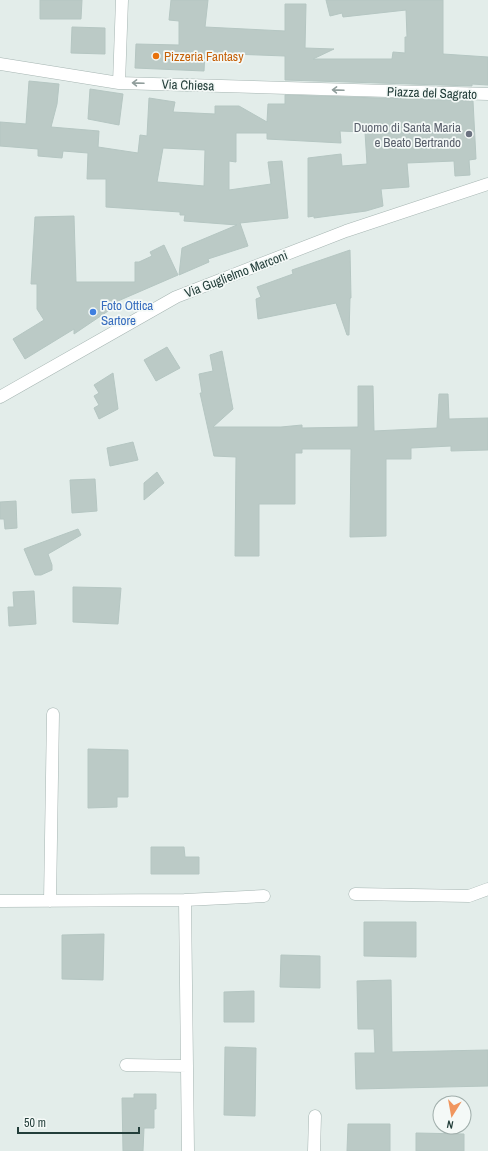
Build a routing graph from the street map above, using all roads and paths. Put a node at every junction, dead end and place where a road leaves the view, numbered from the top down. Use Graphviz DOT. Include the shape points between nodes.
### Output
graph roads {
  1 [pos="122,0"];
  2 [pos="0,64"];
  3 [pos="119,83"];
  4 [pos="377,92"];
  5 [pos="488,94"];
  6 [pos="488,184"];
  7 [pos="0,397"];
  8 [pos="53,714"];
  9 [pos="488,889"];
  10 [pos="355,894"];
  11 [pos="264,896"];
  12 [pos="185,900"];
  13 [pos="0,901"];
  14 [pos="50,901"];
  15 [pos="126,1065"];
  16 [pos="187,1066"];
  17 [pos="315,1116"];
  18 [pos="188,1151"];
  19 [pos="314,1151"];
  1 -- 3 [label="street"];
  2 -- 3 [label="street, Via Chiesa"];
  4 -- 3 [label="street, Via Chiesa, one-way"];
  4 -- 5 [label="street, Piazza del Sagrato"];
  6 -- 7 [label="street, Via Guglielmo Marconi" via="346,231 176,297"];
  8 -- 14 [label="street"];
  9 -- 10 [label="street" via="470,896"];
  11 -- 12 [label="street"];
  12 -- 14 [label="street"];
  12 -- 16 [label="street"];
  13 -- 14 [label="street"];
  15 -- 16 [label="street"];
  16 -- 18 [label="street"];
  17 -- 19 [label="street"];
}
